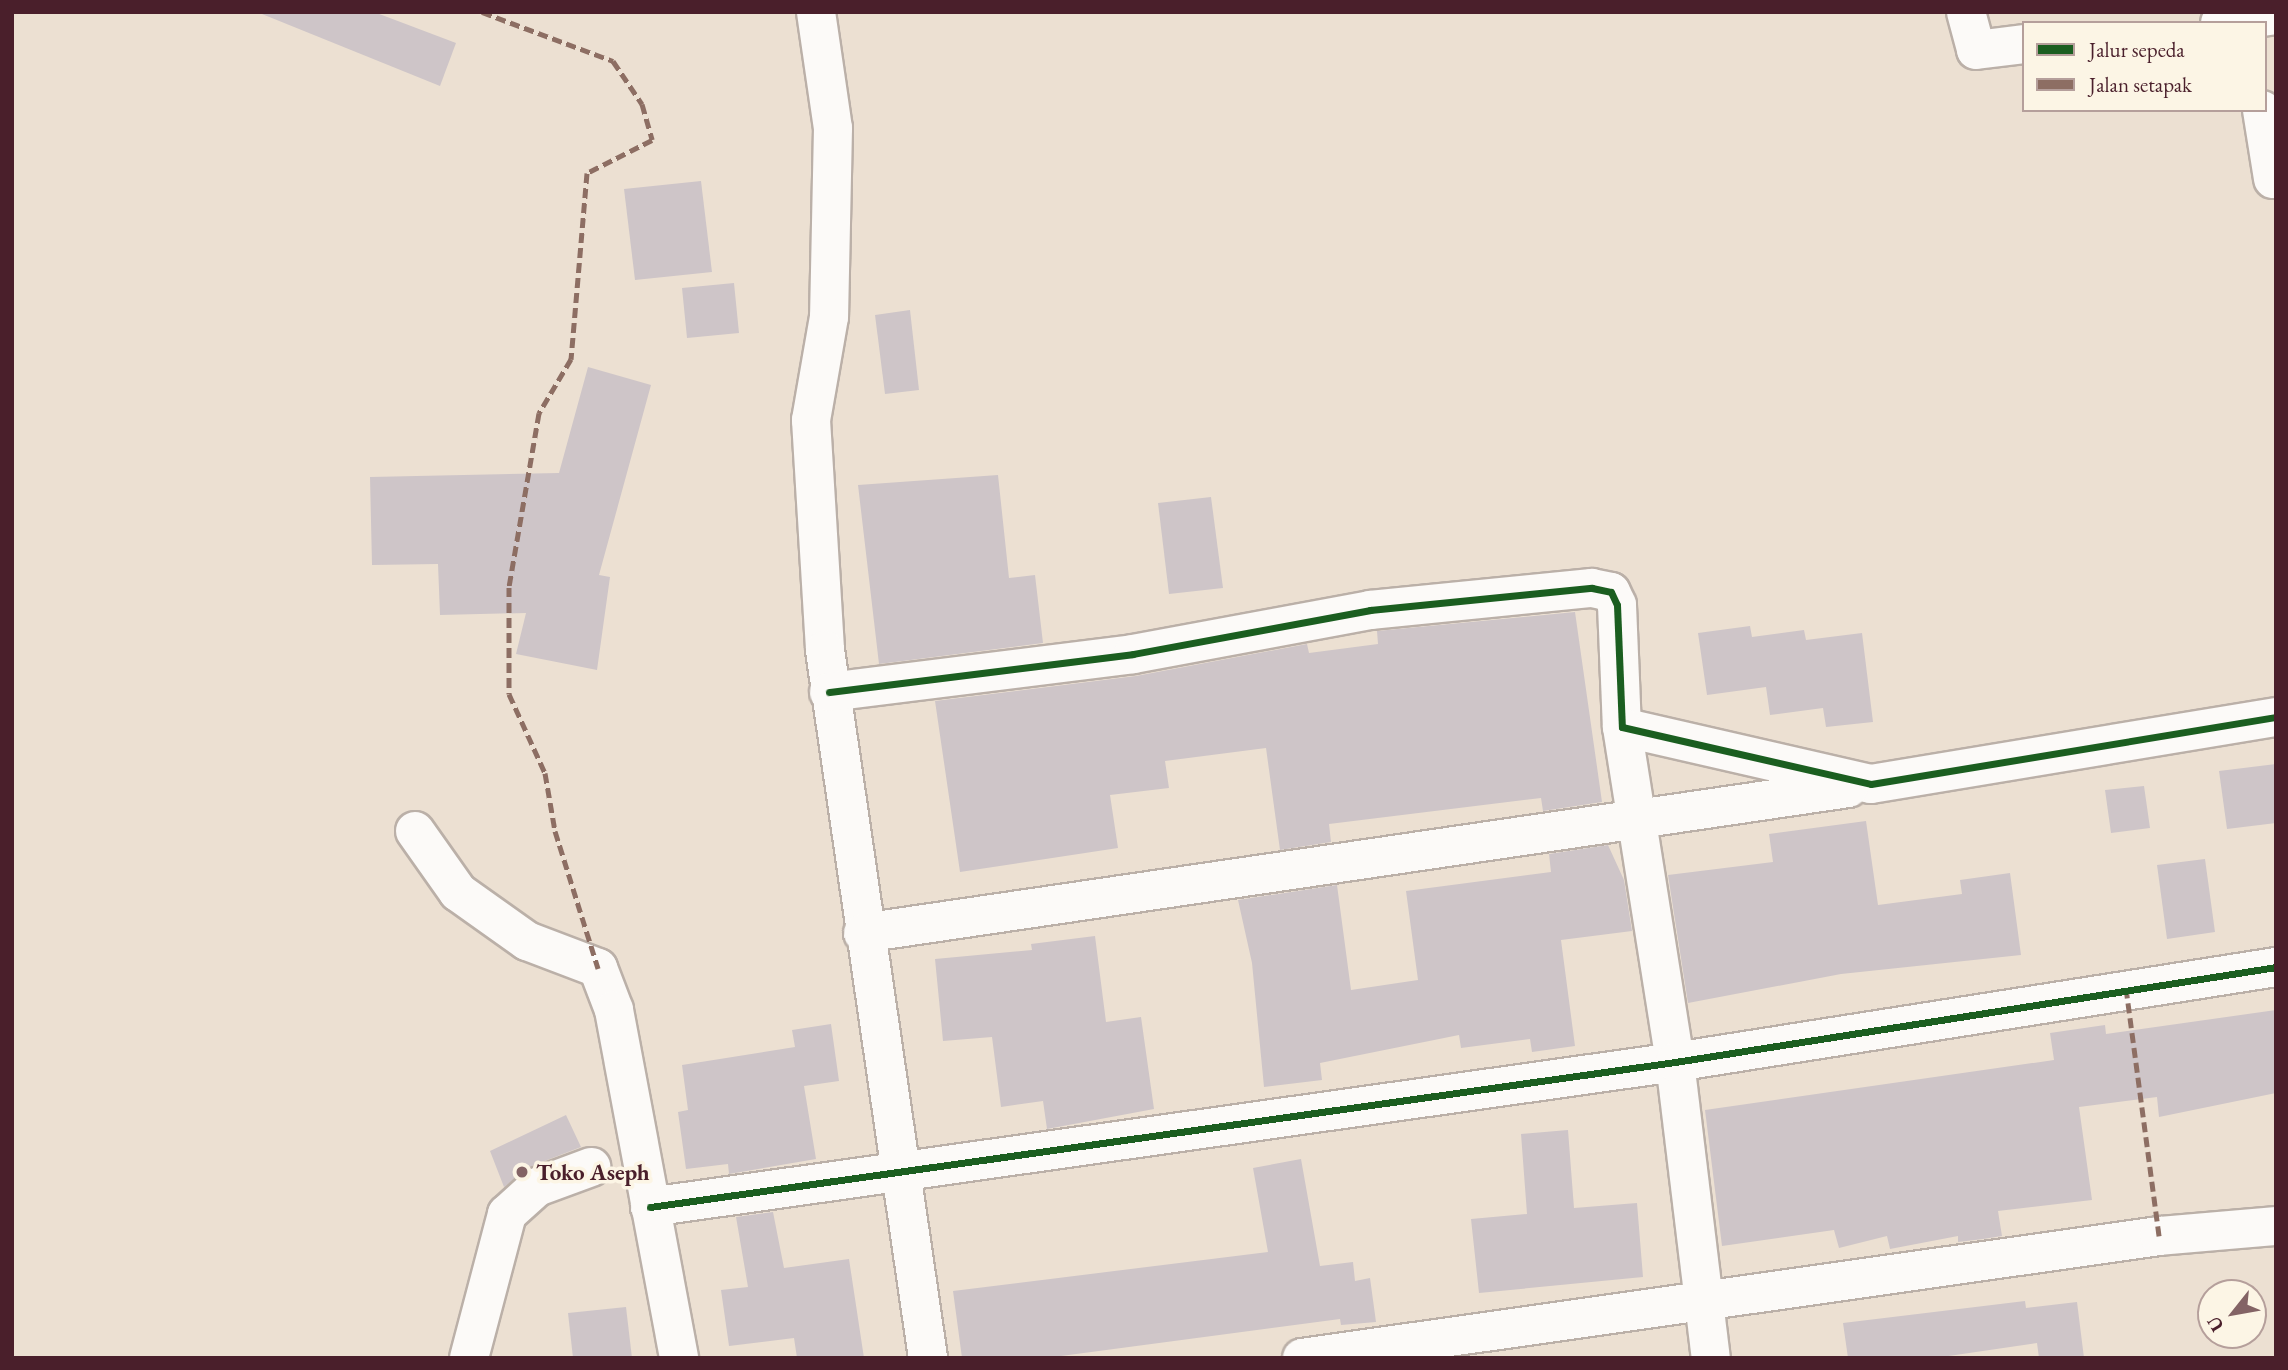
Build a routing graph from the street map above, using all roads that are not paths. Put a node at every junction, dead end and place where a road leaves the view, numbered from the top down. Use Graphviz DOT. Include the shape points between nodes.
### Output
graph roads {
  1 [pos="1968,12"];
  2 [pos="812,15"];
  3 [pos="2022,44"];
  4 [pos="2262,112"];
  5 [pos="2273,179"];
  6 [pos="829,692"];
  7 [pos="2276,717"];
  8 [pos="1622,727"];
  9 [pos="1871,785"];
  10 [pos="1636,818"];
  11 [pos="415,831"];
  12 [pos="863,933"];
  13 [pos="2276,968"];
  14 [pos="1675,1062"];
  15 [pos="591,1167"];
  16 [pos="898,1168"];
  17 [pos="650,1207"];
  18 [pos="2276,1226"];
  19 [pos="1705,1299"];
  20 [pos="469,1358"];
  21 [pos="679,1358"];
  22 [pos="928,1358"];
  23 [pos="1302,1358"];
  24 [pos="1711,1358"];
  1 -- 3 [label="street" via="1976,50"];
  2 -- 6 [label="street" via="833,128 829,317 811,420"];
  4 -- 5 [label="street"];
  6 -- 8 [label="street" via="1133,654 1370,610 1592,588 1611,593 1617,605"];
  6 -- 12 [label="street"];
  7 -- 9 [label="street"];
  8 -- 9 [label="street"];
  8 -- 10 [label="street"];
  9 -- 10 [label="street"];
  10 -- 12 [label="street"];
  10 -- 14 [label="street"];
  11 -- 17 [label="street" via="458,892 527,941 598,968 614,1010"];
  12 -- 16 [label="street"];
  13 -- 14 [label="street"];
  14 -- 16 [label="street"];
  14 -- 19 [label="street"];
  15 -- 20 [label="street" via="537,1187 507,1214"];
  16 -- 17 [label="street"];
  16 -- 22 [label="street"];
  17 -- 21 [label="street"];
  18 -- 19 [label="street"];
  19 -- 23 [label="street"];
  19 -- 24 [label="street"];
}
